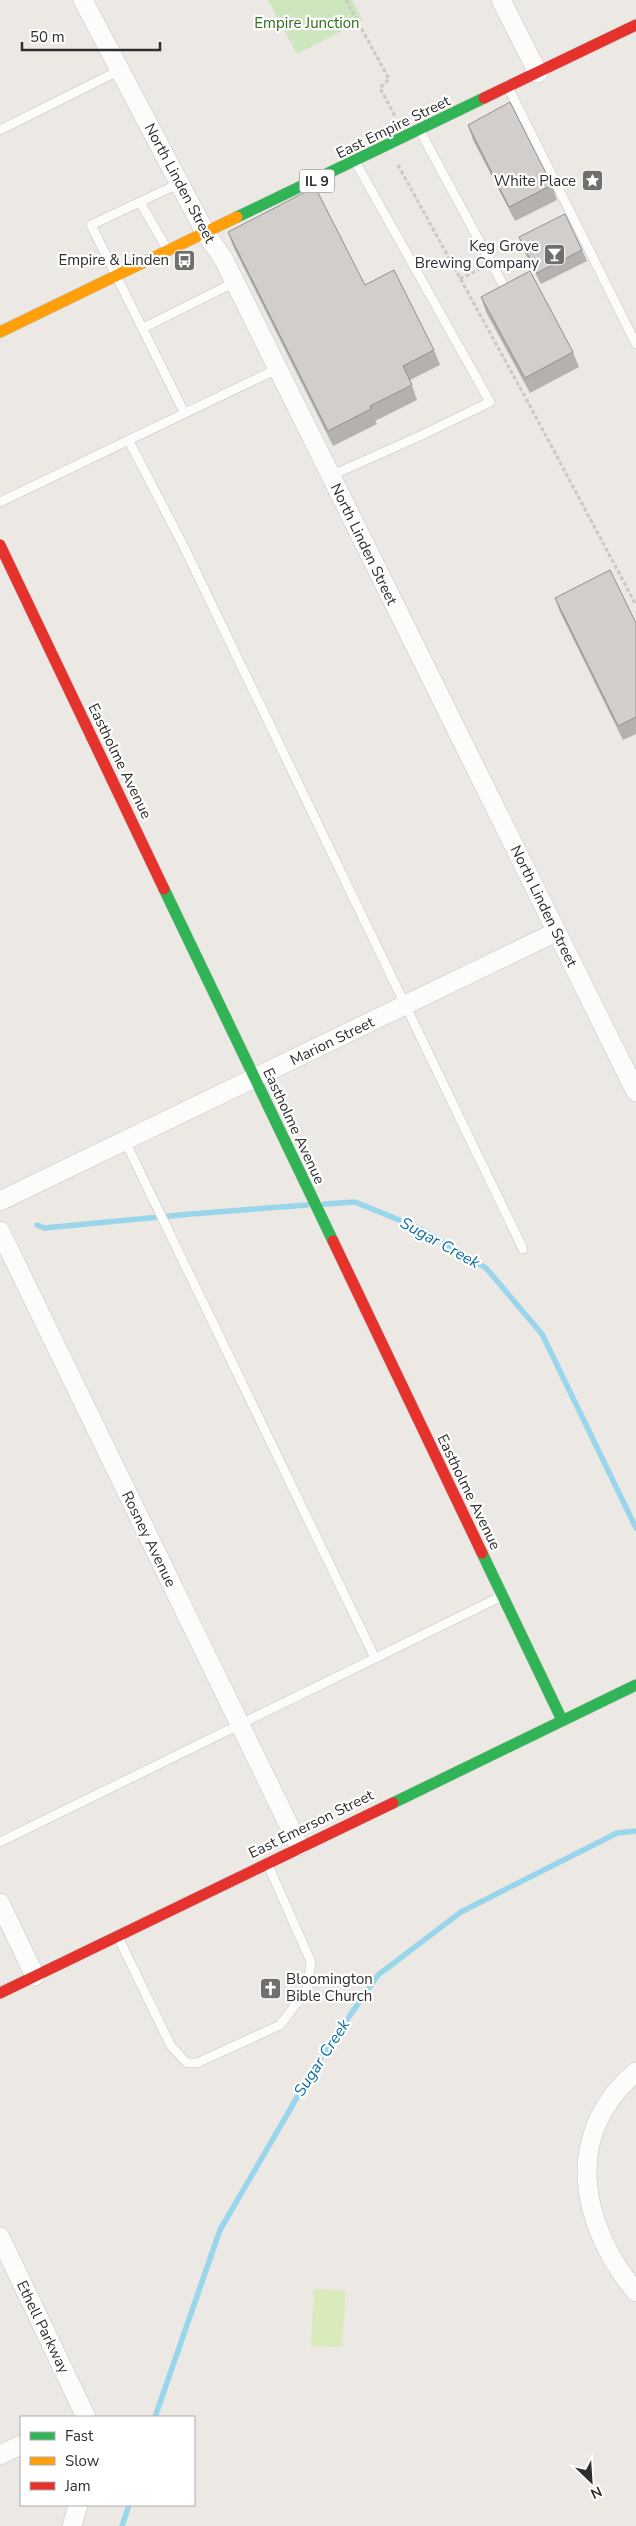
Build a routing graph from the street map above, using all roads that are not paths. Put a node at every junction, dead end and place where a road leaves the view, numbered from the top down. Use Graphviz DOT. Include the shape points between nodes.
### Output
graph roads {
  1 [pos="83,0"];
  2 [pos="501,0"];
  3 [pos="635,29"];
  4 [pos="120,70"];
  5 [pos="538,73"];
  6 [pos="509,88"];
  7 [pos="0,130"];
  8 [pos="420,131"];
  9 [pos="355,162"];
  10 [pos="180,183"];
  11 [pos="140,202"];
  12 [pos="206,234"];
  13 [pos="168,252"];
  14 [pos="118,276"];
  15 [pos="235,282"];
  16 [pos="507,292"];
  17 [pos="143,328"];
  18 [pos="0,332"];
  19 [pos="636,344"];
  20 [pos="277,369"];
  21 [pos="184,412"];
  22 [pos="129,441"];
  23 [pos="330,476"];
  24 [pos="0,502"];
  25 [pos="0,545"];
  26 [pos="556,932"];
  27 [pos="405,1006"];
  28 [pos="255,1078"];
  29 [pos="636,1092"];
  30 [pos="125,1141"];
  31 [pos="0,1201"];
  32 [pos="0,1231"];
  33 [pos="523,1249"];
  34 [pos="502,1596"];
  35 [pos="375,1658"];
  36 [pos="636,1684"];
  37 [pos="562,1720"];
  38 [pos="239,1724"];
  39 [pos="0,1842"];
  40 [pos="299,1846"];
  41 [pos="267,1862"];
  42 [pos="0,1903"];
  43 [pos="117,1936"];
  44 [pos="35,1976"];
  45 [pos="0,1993"];
  46 [pos="636,2072"];
  47 [pos="0,2237"];
  48 [pos="636,2292"];
  49 [pos="84,2416"];
  50 [pos="20,2445"];
  51 [pos="0,2455"];
  52 [pos="78,2506"];
  53 [pos="72,2526"];
  1 -- 4 [label="street, North Linden Street"];
  2 -- 5 [label="street"];
  3 -- 5 [label="main road, East Empire Street / IL 9"];
  4 -- 7 [label="lane"];
  4 -- 10 [label="street, North Linden Street"];
  5 -- 6 [label="main road, East Empire Street / IL 9"];
  6 -- 8 [label="main road, East Empire Street / IL 9"];
  6 -- 19 [label="lane"];
  8 -- 9 [label="main road, East Empire Street / IL 9"];
  8 -- 16 [label="lane"];
  9 -- 12 [label="main road, East Empire Street / IL 9"];
  9 -- 23 [label="lane" via="490,402"];
  10 -- 11 [label="lane"];
  10 -- 12 [label="street, North Linden Street"];
  11 -- 13 [label="lane"];
  11 -- 14 [label="lane" via="91,226"];
  12 -- 13 [label="main road, East Empire Street / IL 9"];
  12 -- 15 [label="street, North Linden Street"];
  13 -- 14 [label="main road, East Empire Street / IL 9"];
  14 -- 17 [label="lane"];
  14 -- 18 [label="main road, East Empire Street / IL 9"];
  15 -- 17 [label="lane"];
  15 -- 20 [label="street, North Linden Street"];
  17 -- 21 [label="lane"];
  20 -- 21 [label="lane"];
  20 -- 23 [label="street, North Linden Street"];
  21 -- 22 [label="lane"];
  22 -- 24 [label="lane"];
  22 -- 27 [label="lane" via="184,547"];
  23 -- 26 [label="street, North Linden Street"];
  25 -- 28 [label="main road, Eastholme Avenue"];
  26 -- 27 [label="street, Marion Street"];
  26 -- 29 [label="street, North Linden Street"];
  27 -- 28 [label="street, Marion Street"];
  27 -- 33 [label="lane"];
  28 -- 30 [label="street, Marion Street"];
  28 -- 34 [label="main road, Eastholme Avenue"];
  30 -- 31 [label="street, Marion Street"];
  30 -- 35 [label="lane"];
  32 -- 38 [label="street, Rosney Avenue"];
  34 -- 35 [label="lane"];
  34 -- 37 [label="main road, Eastholme Avenue"];
  35 -- 38 [label="lane"];
  36 -- 37 [label="main road, East Emerson Street"];
  37 -- 40 [label="main road, East Emerson Street"];
  38 -- 39 [label="lane"];
  38 -- 40 [label="street, Rosney Avenue"];
  40 -- 41 [label="main road, East Emerson Street"];
  41 -- 43 [label="main road, East Emerson Street"];
  41 -- 43 [label="lane" via="311,1962 307,1990 280,2025 197,2063 187,2063 171,2046"];
  42 -- 44 [label="street"];
  43 -- 44 [label="main road, East Emerson Street"];
  44 -- 45 [label="main road, East Emerson Street"];
  46 -- 48 [label="street" via="614,2094 597,2123 587,2156 586,2182 595,2224"];
  47 -- 49 [label="street, Ethell Parkway"];
  50 -- 51 [label="street"];
  52 -- 53 [label="street"];
}
